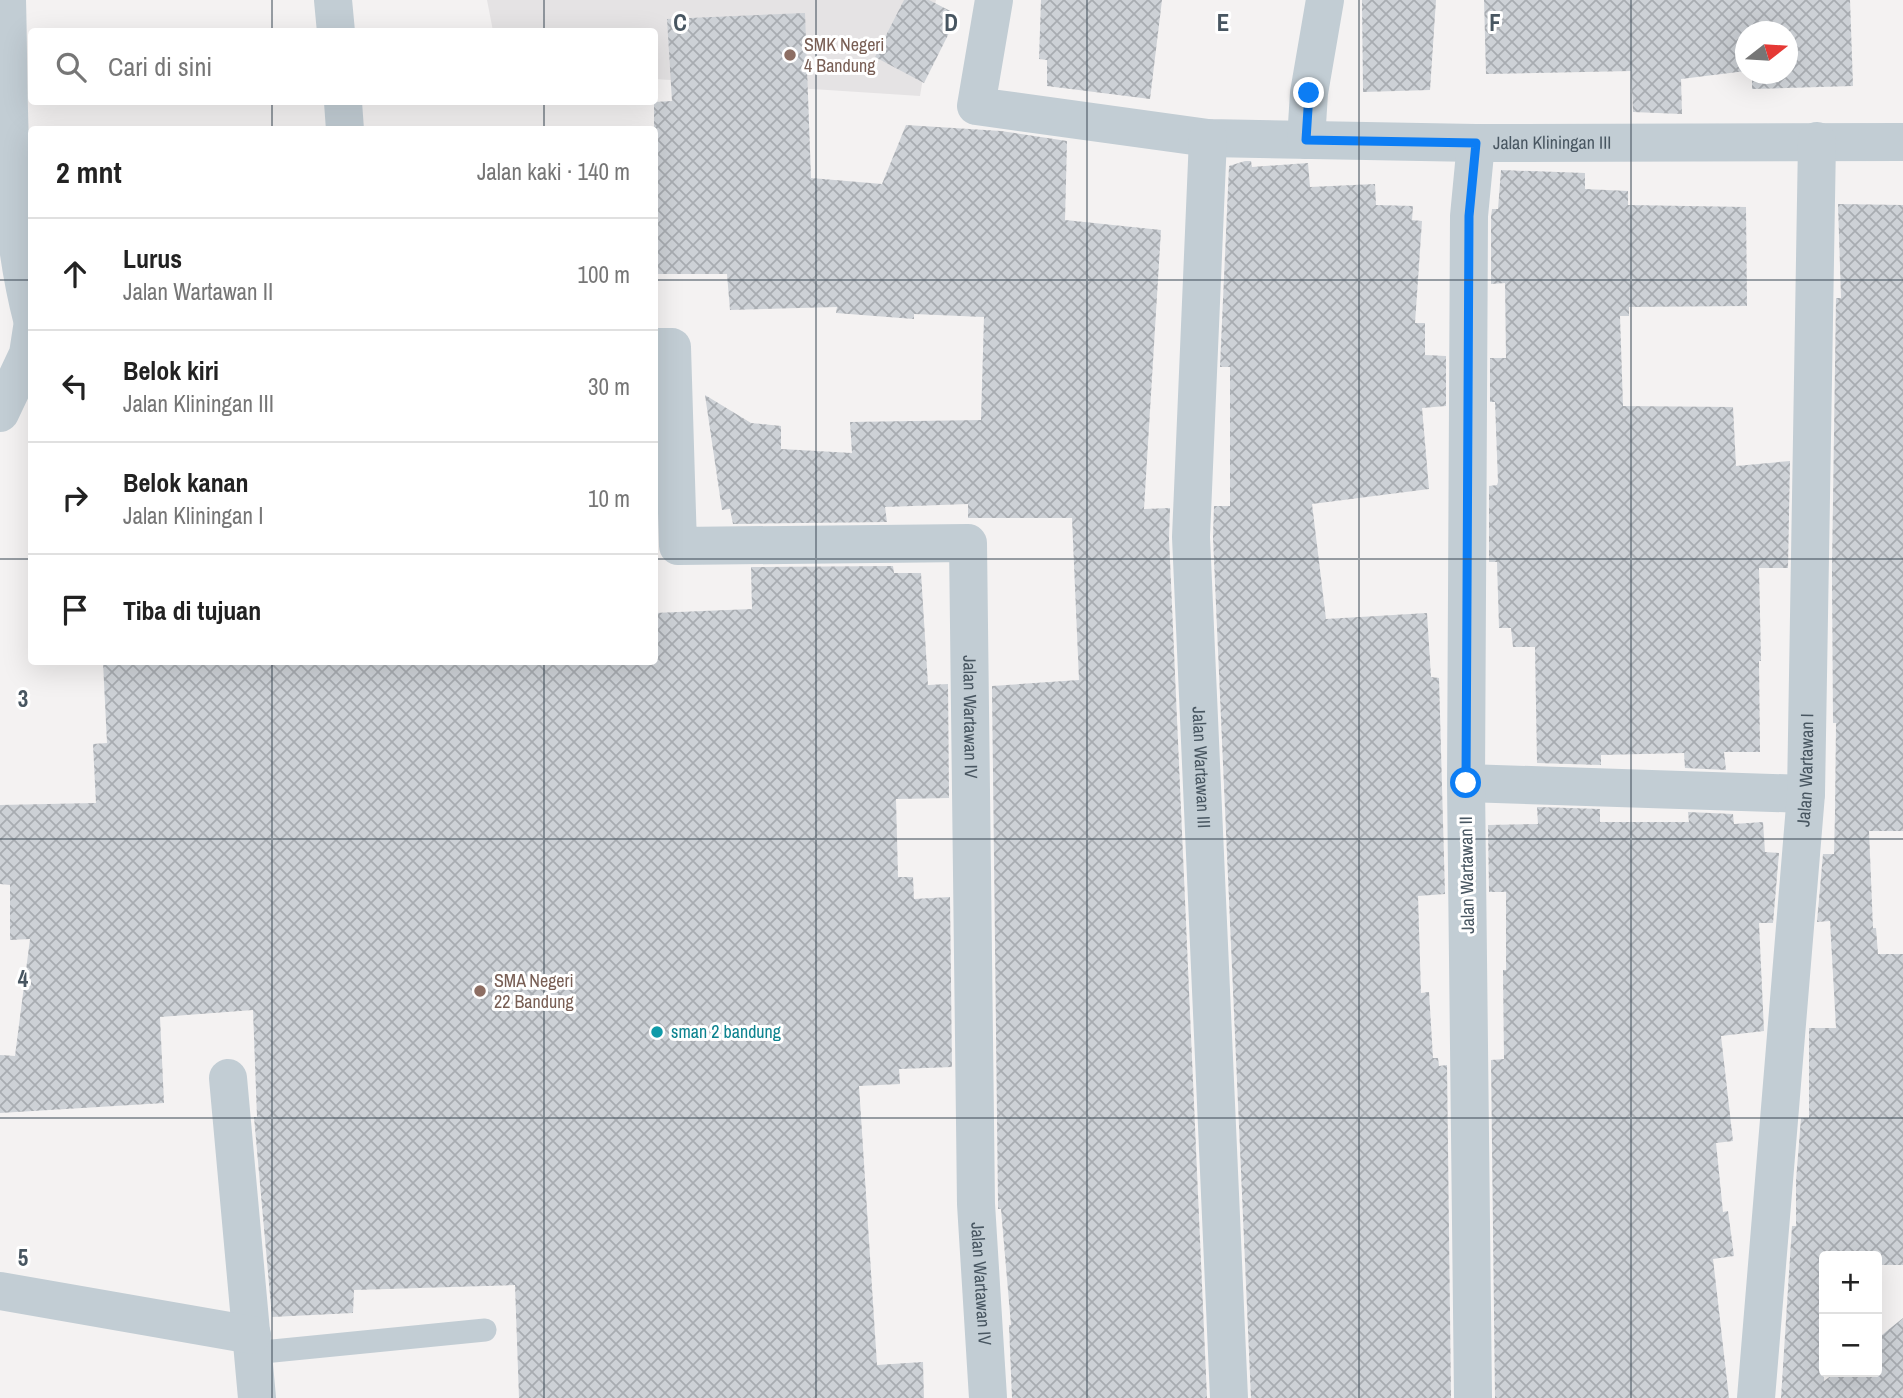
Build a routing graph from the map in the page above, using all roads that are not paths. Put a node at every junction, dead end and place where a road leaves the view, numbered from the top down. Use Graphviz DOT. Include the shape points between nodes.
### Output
graph roads {
  1 [pos="8,0"];
  2 [pos="333,0"];
  3 [pos="994,0"];
  4 [pos="1325,0"];
  5 [pos="336,28"];
  6 [pos="343,105"];
  7 [pos="345,126"];
  8 [pos="1902,134"];
  9 [pos="1208,138"];
  10 [pos="1306,140"];
  11 [pos="1817,141"];
  12 [pos="1476,143"];
  13 [pos="24,303"];
  14 [pos="658,347"];
  15 [pos="0,412"];
  16 [pos="1466,783"];
  17 [pos="1806,794"];
  18 [pos="228,1078"];
  19 [pos="0,1291"];
  20 [pos="485,1331"];
  21 [pos="253,1344"];
  22 [pos="257,1398"];
  23 [pos="988,1398"];
  24 [pos="1229,1398"];
  25 [pos="1473,1398"];
  26 [pos="1756,1398"];
  1 -- 13 [label="street" via="11,194"];
  2 -- 5 [label="street"];
  3 -- 9 [label="street, Jalan Kliningan III" via="976,106"];
  4 -- 10 [label="street"];
  6 -- 7 [label="street"];
  8 -- 11 [label="street, Jalan Kliningan III"];
  9 -- 10 [label="street, Jalan Kliningan III"];
  9 -- 24 [label="street, Jalan Wartawan III" via="1191,537"];
  10 -- 12 [label="street, Jalan Kliningan III"];
  11 -- 12 [label="street, Jalan Kliningan III"];
  11 -- 17 [label="street, Jalan Wartawan I"];
  12 -- 16 [label="street, Jalan Wartawan II" via="1469,216"];
  13 -- 15 [label="street" via="28,354"];
  14 -- 23 [label="street, Jalan Wartawan IV" via="672,347 678,546 968,543 976,1204"];
  16 -- 17 [label="street"];
  16 -- 25 [label="street, Jalan Wartawan II"];
  17 -- 26 [label="street, Jalan Wartawan I"];
  18 -- 21 [label="street"];
  19 -- 21 [label="street"];
  20 -- 21 [label="lane"];
  21 -- 22 [label="street"];
}
